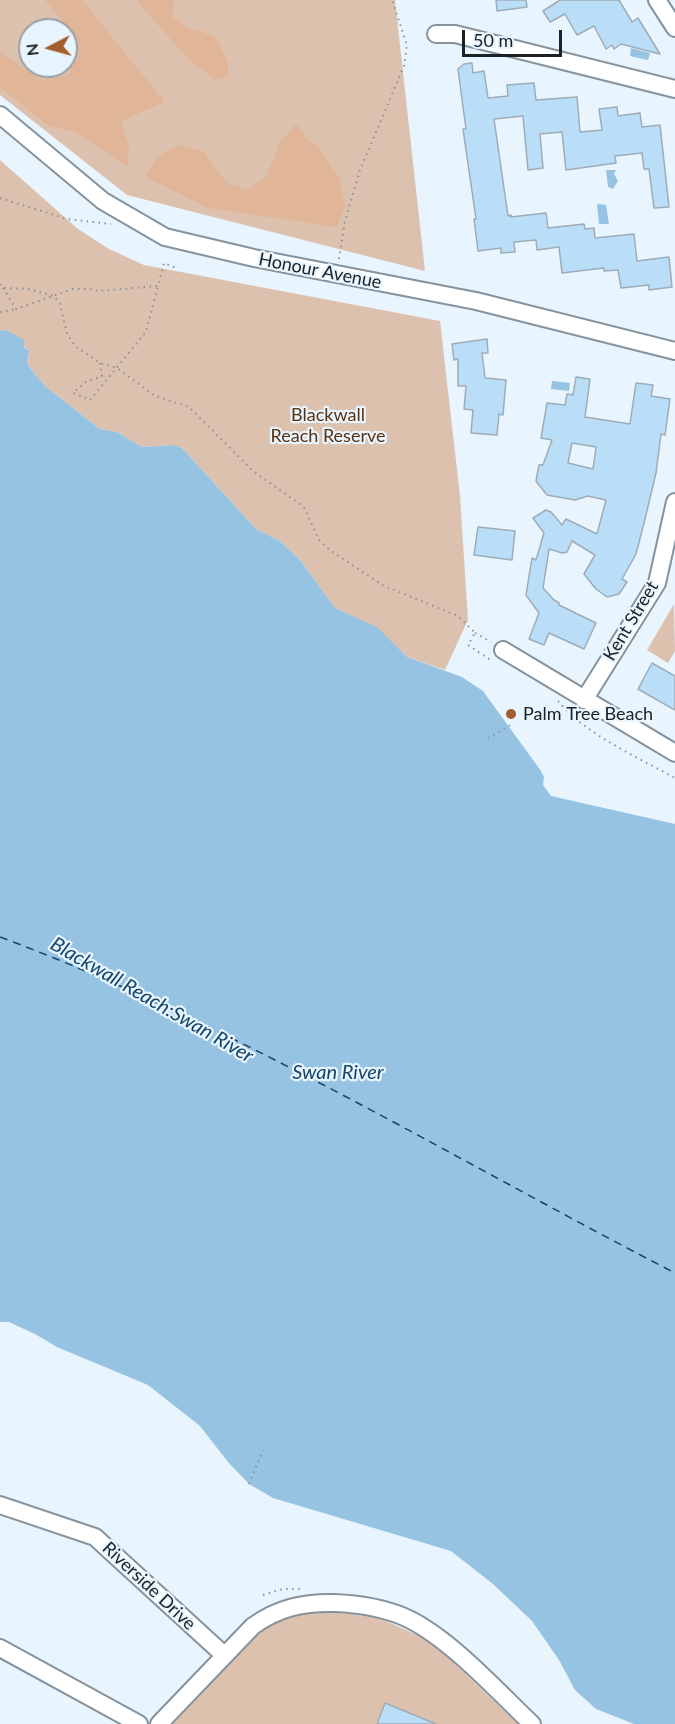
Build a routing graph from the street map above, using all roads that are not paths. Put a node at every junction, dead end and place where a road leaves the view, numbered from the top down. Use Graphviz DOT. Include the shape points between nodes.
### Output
graph roads {
  1 [pos="657,0"];
  2 [pos="675,28"];
  3 [pos="436,34"];
  4 [pos="675,89"];
  5 [pos="0,115"];
  6 [pos="675,351"];
  7 [pos="675,502"];
  8 [pos="499,656"];
  9 [pos="584,700"];
  10 [pos="675,753"];
  11 [pos="0,1505"];
  12 [pos="0,1648"];
  13 [pos="224,1655"];
  14 [pos="139,1724"];
  15 [pos="159,1724"];
  16 [pos="532,1724"];
  1 -- 2 [label="street"];
  3 -- 4 [label="street" via="455,34"];
  5 -- 6 [label="street, Honour Avenue" via="103,201 165,237 476,301"];
  7 -- 9 [label="street, Kent Street" via="657,583"];
  8 -- 9 [label="street"];
  9 -- 10 [label="street"];
  11 -- 13 [label="street, Riverside Drive" via="95,1537"];
  12 -- 14 [label="street"];
  13 -- 15 [label="street"];
  13 -- 16 [label="street" via="253,1626 285,1608 322,1603 361,1605 422,1626"];
}
